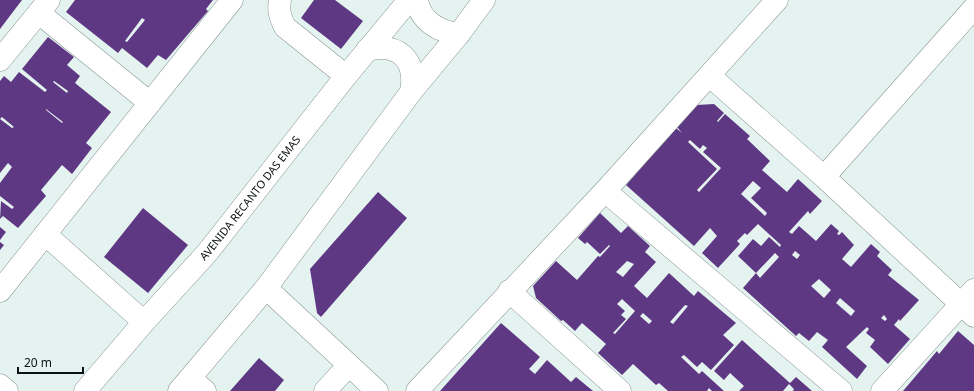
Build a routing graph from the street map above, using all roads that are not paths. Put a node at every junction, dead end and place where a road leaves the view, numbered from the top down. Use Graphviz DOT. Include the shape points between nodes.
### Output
graph roads {
  1 [pos="232,0"];
  2 [pos="280,0"];
  3 [pos="409,0"];
  4 [pos="417,0"];
  5 [pos="484,0"];
  6 [pos="777,0"];
  7 [pos="44,7"];
  8 [pos="974,8"];
  9 [pos="459,34"];
  10 [pos="367,50"];
  11 [pos="0,60"];
  12 [pos="346,76"];
  13 [pos="710,76"];
  14 [pos="411,92"];
  15 [pos="150,103"];
  16 [pos="824,177"];
  17 [pos="605,191"];
  18 [pos="45,234"];
  19 [pos="266,288"];
  20 [pos="0,291"];
  21 [pos="509,291"];
  22 [pos="969,303"];
  23 [pos="144,322"];
  24 [pos="349,365"];
  25 [pos="0,385"];
  26 [pos="191,387"];
  27 [pos="7,391"];
  28 [pos="85,391"];
  29 [pos="325,391"];
  30 [pos="377,391"];
  31 [pos="417,391"];
  32 [pos="620,391"];
  33 [pos="841,391"];
  34 [pos="882,391"];
  1 -- 15 [label="street"];
  2 -- 12 [label="street" via="280,17 285,27"];
  3 -- 10 [label="street, AVENIDA RECANTO DAS EMAS"];
  4 -- 9 [label="street" via="425,19 436,28 447,33"];
  5 -- 9 [label="street"];
  6 -- 13 [label="street"];
  7 -- 11 [label="street"];
  7 -- 15 [label="street"];
  8 -- 16 [label="street"];
  9 -- 14 [label="street"];
  10 -- 12 [label="street, AVENIDA RECANTO DAS EMAS"];
  10 -- 14 [label="street" via="378,47 390,48 400,53 410,64 414,78"];
  12 -- 23 [label="street, AVENIDA RECANTO DAS EMAS" via="207,253"];
  13 -- 16 [label="street"];
  13 -- 17 [label="street"];
  14 -- 19 [label="street"];
  15 -- 18 [label="street"];
  16 -- 22 [label="street"];
  17 -- 21 [label="street"];
  17 -- 33 [label="street"];
  18 -- 20 [label="street"];
  18 -- 23 [label="street"];
  19 -- 24 [label="street"];
  19 -- 26 [label="street"];
  21 -- 31 [label="street"];
  21 -- 32 [label="street"];
  22 -- 34 [label="street"];
  23 -- 28 [label="street, AVENIDA RECANTO DAS EMAS"];
  24 -- 29 [label="street"];
  24 -- 30 [label="street"];
  25 -- 27 [label="street"];
}
